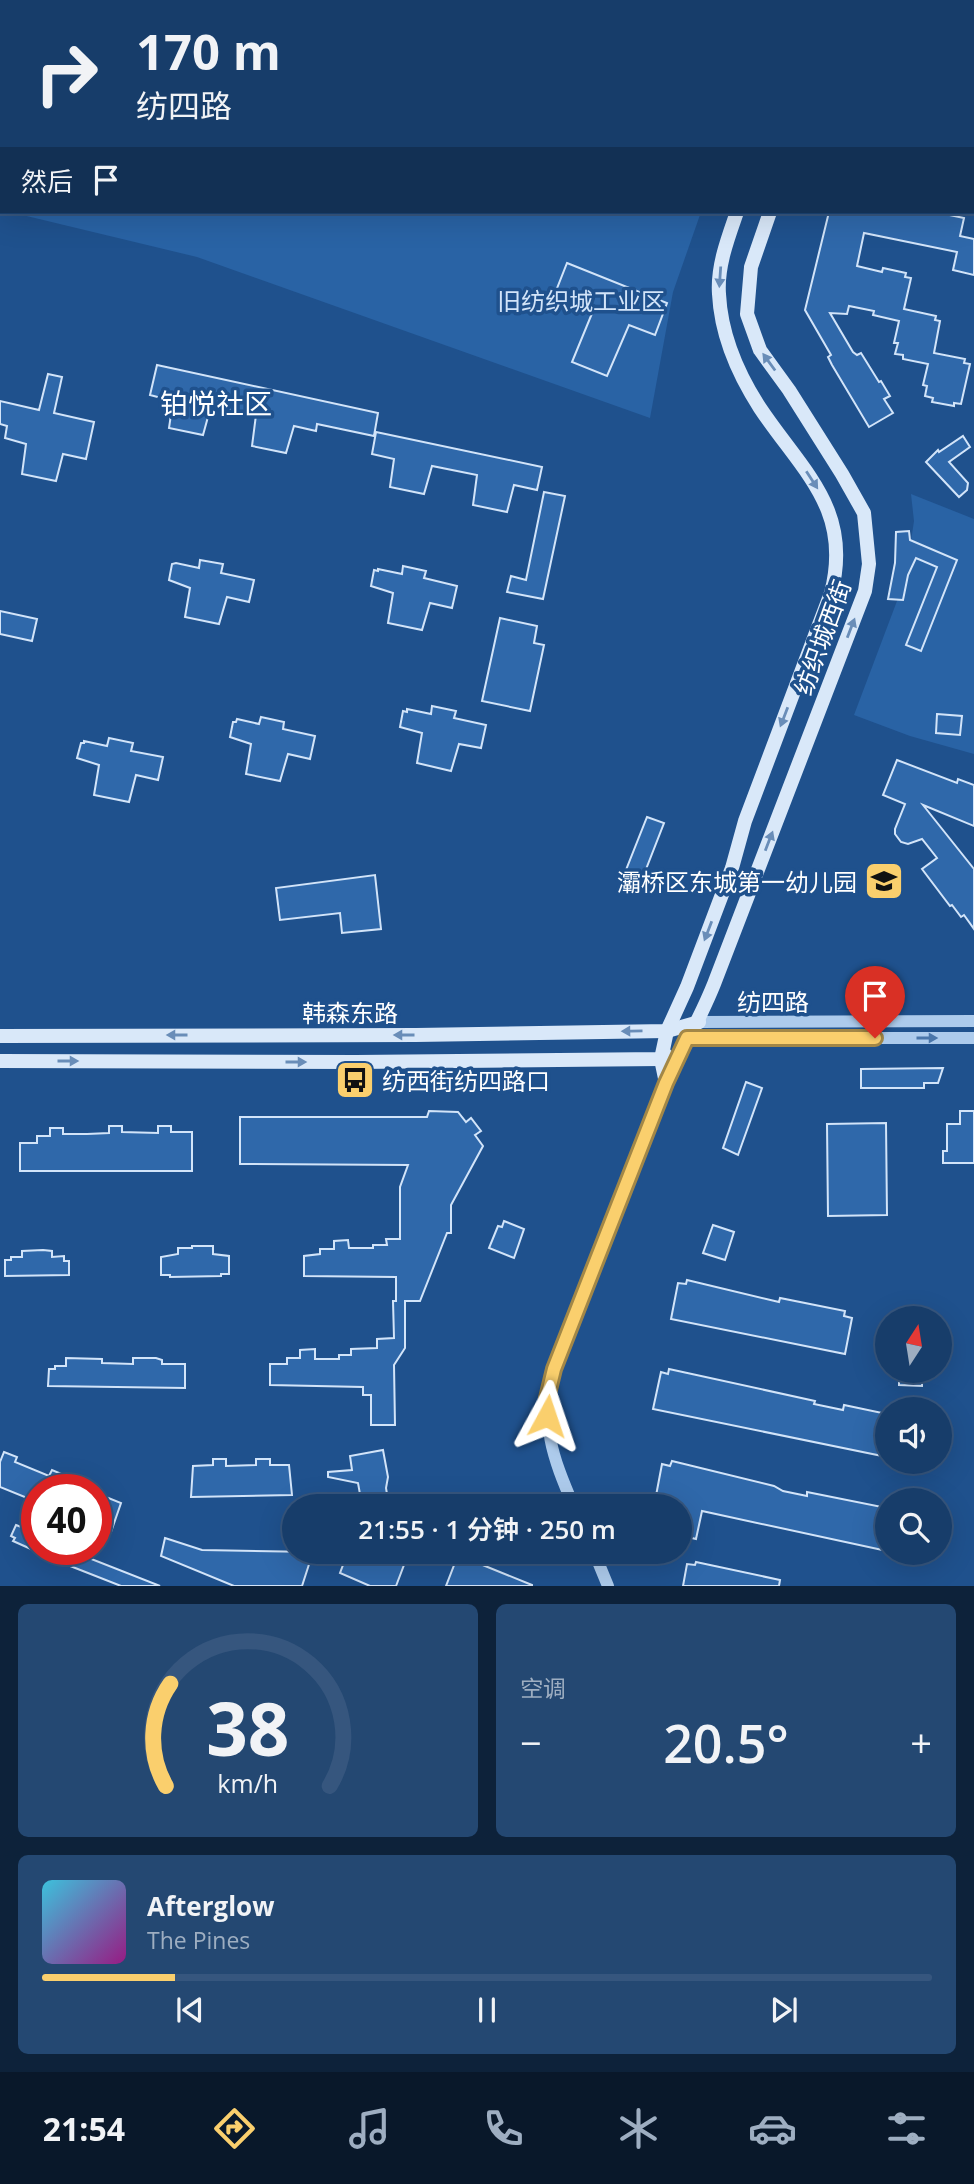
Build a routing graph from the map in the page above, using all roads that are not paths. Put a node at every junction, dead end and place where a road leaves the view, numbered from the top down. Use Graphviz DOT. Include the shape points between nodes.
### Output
graph roads {
  1 [pos="736,214"];
  2 [pos="769,214"];
  3 [pos="974,1021"];
  4 [pos="699,1022"];
  5 [pos="667,1031"];
  6 [pos="0,1036"];
  7 [pos="687,1038"];
  8 [pos="974,1038"];
  9 [pos="660,1059"];
  10 [pos="0,1061"];
  11 [pos="666,1083"];
  12 [pos="569,1494"];
  13 [pos="599,1564"];
  14 [pos="608,1586"];
  1 -- 5 [label="main road, 纺织城西街, one-way" via="720,270 727,339 761,409 830,510 836,534 835,576 732,868"];
  4 -- 2 [label="main road, 纺织城西街, one-way" via="868,578 864,513 760,350 747,314 751,267"];
  3 -- 4 [label="street, 纺四路"];
  4 -- 5 [label="main road, 韩森东路"];
  4 -- 7 [label="main road, 纺织城西街"];
  5 -- 6 [label="main road, 韩森东路, one-way"];
  5 -- 9 [label="main road, 纺织城西街"];
  7 -- 8 [label="street, 纺四路, one-way"];
  7 -- 9 [label="main road"];
  7 -- 11 [label="main road, 纺织城西街"];
  10 -- 9 [label="main road, 韩森东路, one-way"];
  9 -- 11 [label="main road, 纺织城西街"];
  11 -- 12 [label="street, 纺织城西街" via="554,1369 547,1398 548,1435"];
  13 -- 14 [label="street"];
}
